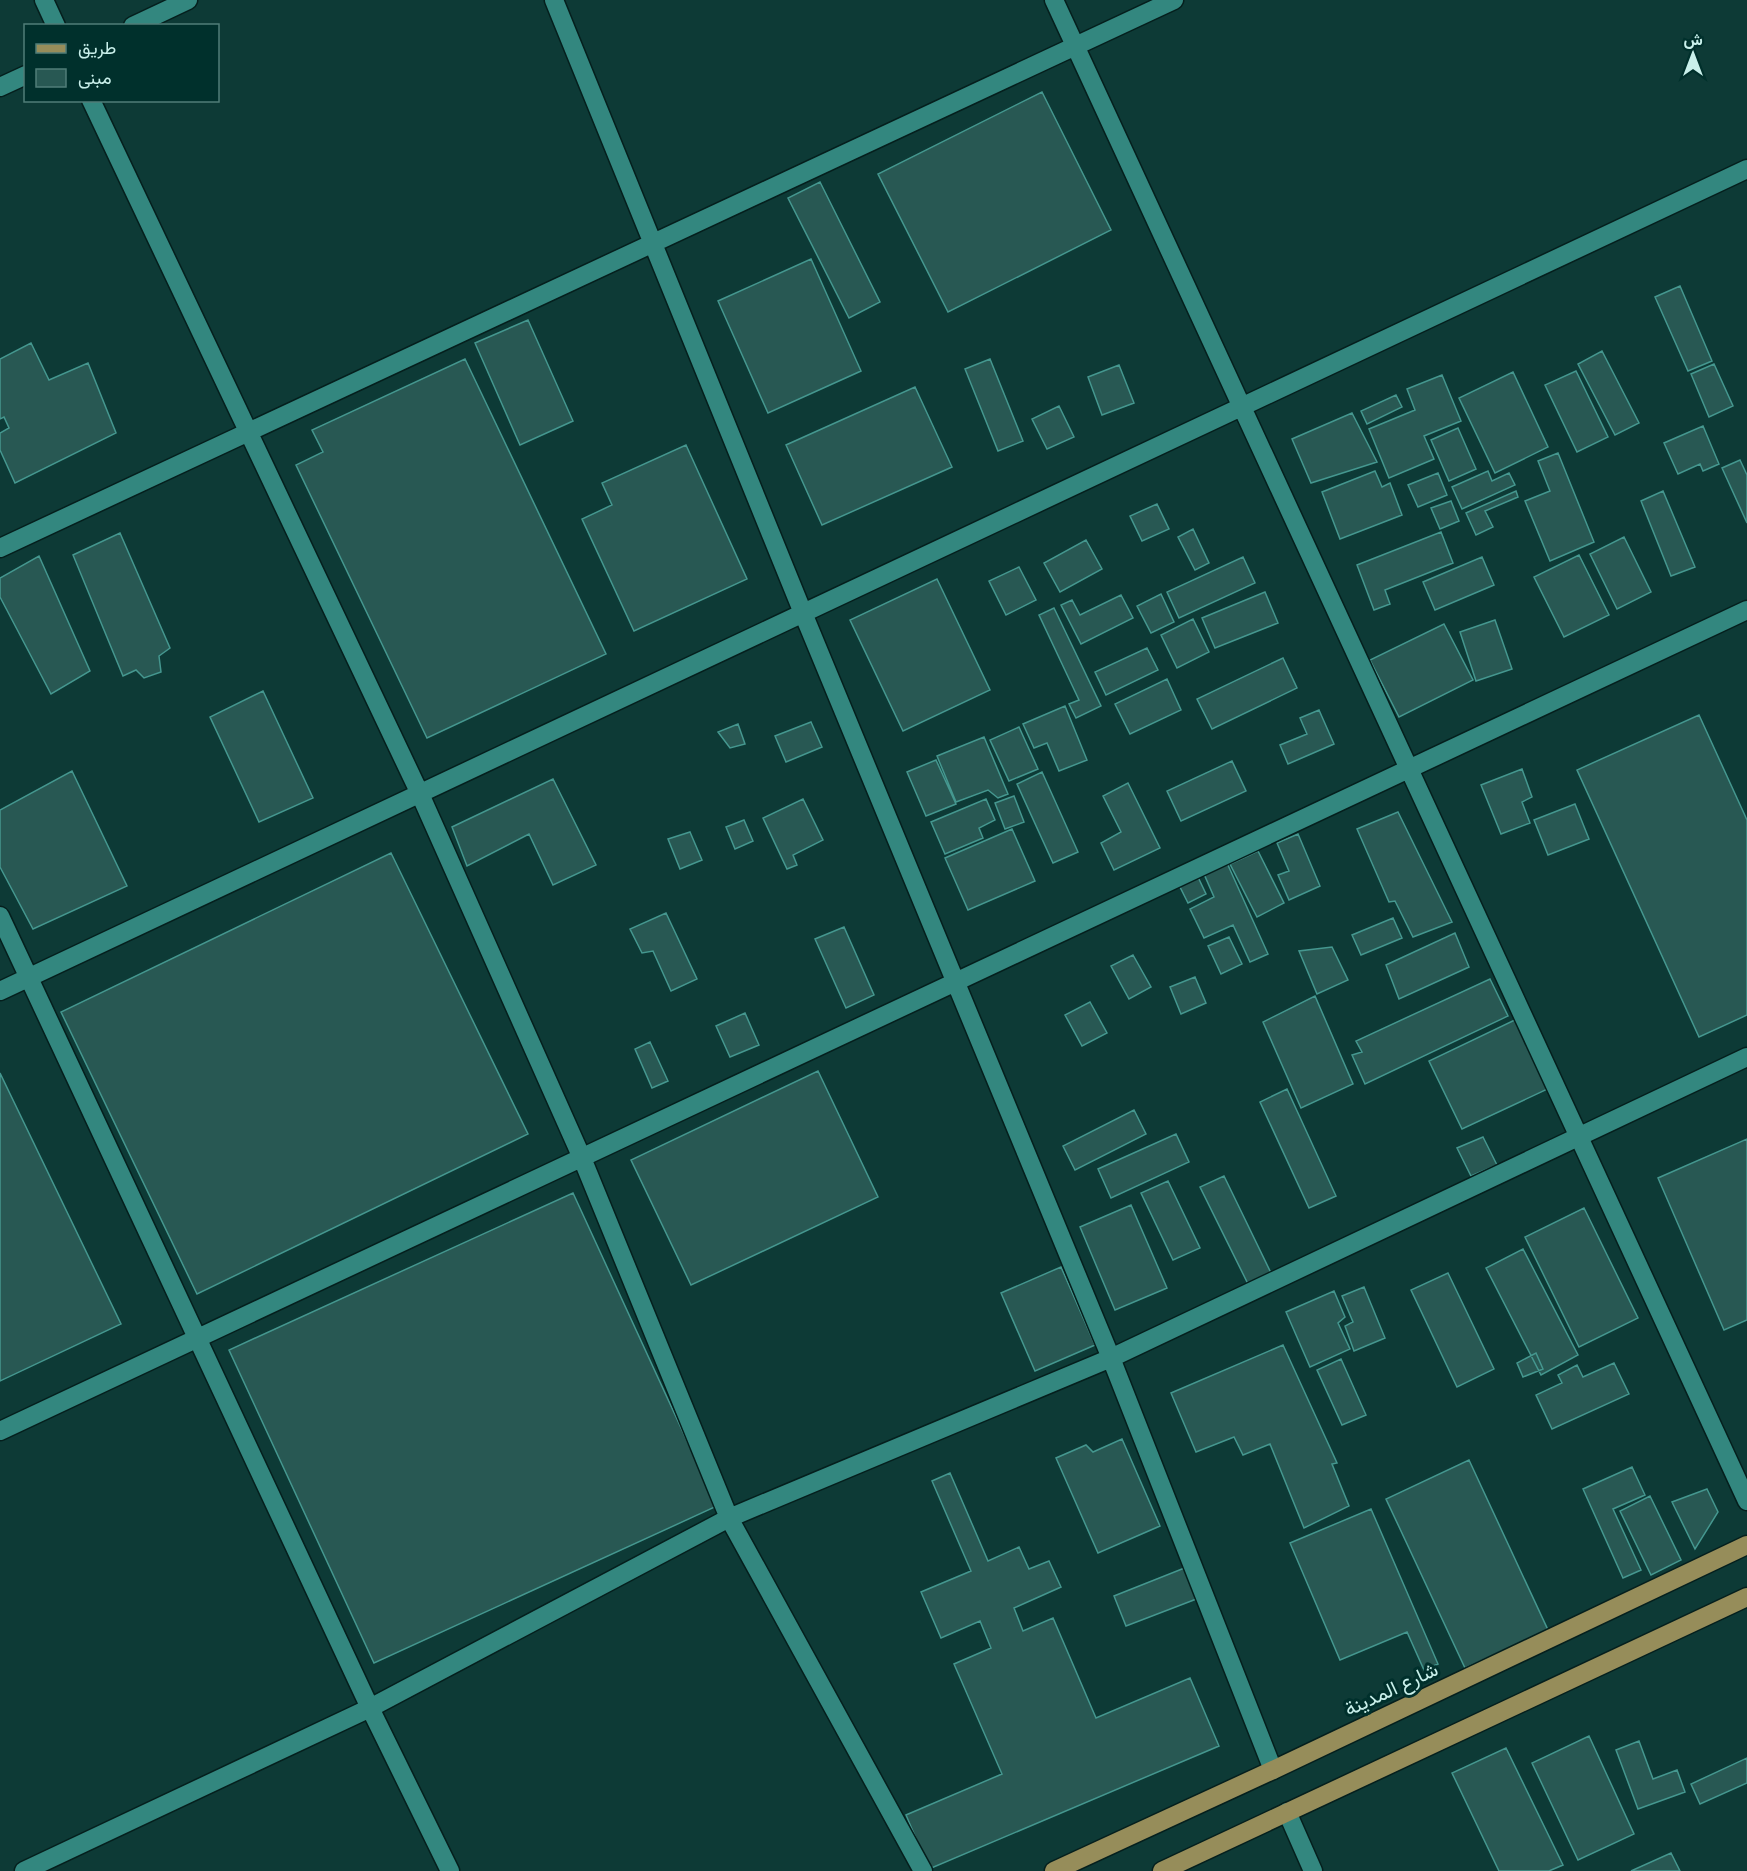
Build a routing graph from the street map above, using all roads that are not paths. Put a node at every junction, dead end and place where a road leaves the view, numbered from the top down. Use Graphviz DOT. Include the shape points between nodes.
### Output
graph roads {
  1 [pos="44,0"];
  2 [pos="188,0"];
  3 [pos="554,0"];
  4 [pos="1054,0"];
  5 [pos="1174,0"];
  6 [pos="55,24"];
  7 [pos="137,24"];
  8 [pos="1076,46"];
  9 [pos="24,76"];
  10 [pos="0,87"];
  11 [pos="92,102"];
  12 [pos="1747,169"];
  13 [pos="652,244"];
  14 [pos="1242,407"];
  15 [pos="249,433"];
  16 [pos="0,548"];
  17 [pos="1747,610"];
  18 [pos="803,613"];
  19 [pos="1410,768"];
  20 [pos="420,794"];
  21 [pos="0,916"];
  22 [pos="29,977"];
  23 [pos="955,982"];
  24 [pos="0,991"];
  25 [pos="1747,1057"];
  26 [pos="1580,1137"];
  27 [pos="582,1158"];
  28 [pos="197,1338"];
  29 [pos="1111,1358"];
  30 [pos="0,1431"];
  31 [pos="1747,1501"];
  32 [pos="729,1518"];
  33 [pos="1747,1545"];
  34 [pos="1747,1597"];
  35 [pos="370,1708"];
  36 [pos="1273,1770"];
  37 [pos="1287,1812"];
  38 [pos="24,1871"];
  39 [pos="450,1871"];
  40 [pos="923,1871"];
  41 [pos="1054,1871"];
  42 [pos="1162,1871"];
  43 [pos="1313,1871"];
  1 -- 6 [label="street"];
  2 -- 7 [label="street"];
  3 -- 13 [label="street"];
  4 -- 8 [label="street"];
  5 -- 8 [label="street"];
  8 -- 13 [label="street"];
  8 -- 14 [label="street"];
  9 -- 10 [label="street"];
  11 -- 15 [label="street"];
  12 -- 14 [label="street"];
  13 -- 15 [label="street"];
  13 -- 18 [label="street"];
  14 -- 18 [label="street"];
  14 -- 19 [label="street"];
  15 -- 16 [label="street"];
  15 -- 20 [label="street"];
  17 -- 19 [label="street"];
  18 -- 20 [label="street"];
  18 -- 23 [label="street"];
  19 -- 23 [label="street"];
  19 -- 26 [label="street"];
  20 -- 22 [label="street"];
  20 -- 27 [label="street"];
  21 -- 22 [label="street"];
  22 -- 24 [label="street"];
  22 -- 28 [label="street"];
  23 -- 27 [label="street"];
  23 -- 29 [label="street"];
  25 -- 26 [label="street"];
  26 -- 29 [label="street"];
  26 -- 31 [label="street"];
  27 -- 28 [label="street"];
  27 -- 32 [label="street"];
  28 -- 30 [label="street"];
  28 -- 35 [label="street"];
  29 -- 32 [label="street"];
  29 -- 36 [label="street"];
  32 -- 35 [label="street"];
  32 -- 40 [label="street"];
  33 -- 36 [label="main road, شارع المدينة"];
  34 -- 37 [label="main road"];
  35 -- 38 [label="street"];
  35 -- 39 [label="street"];
  36 -- 41 [label="main road, شارع المدينة"];
  37 -- 42 [label="main road"];
  37 -- 43 [label="street"];
}
